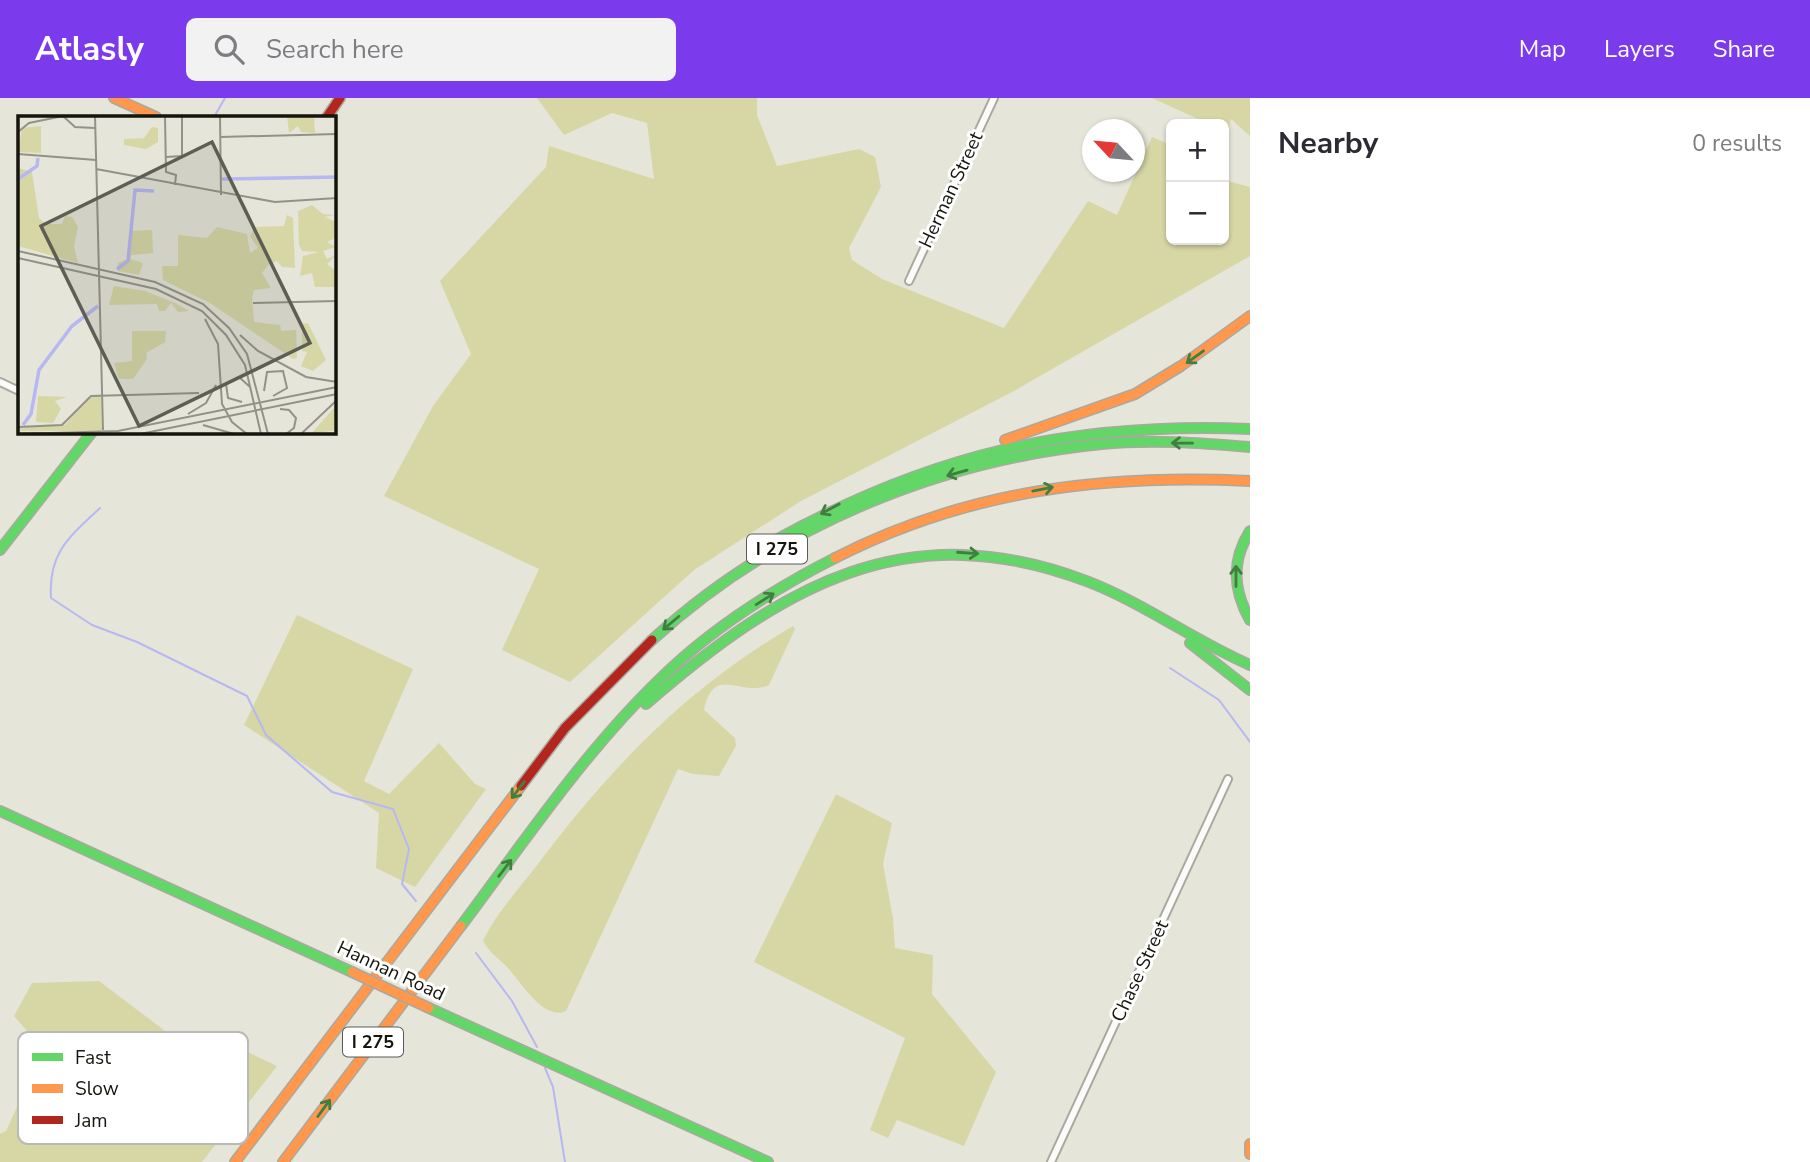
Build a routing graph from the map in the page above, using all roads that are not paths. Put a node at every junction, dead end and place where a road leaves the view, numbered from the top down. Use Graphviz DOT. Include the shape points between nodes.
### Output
graph roads {
  1 [pos="114,98"];
  2 [pos="340,98"];
  3 [pos="994,98"];
  4 [pos="154,116"];
  5 [pos="328,116"];
  6 [pos="909,281"];
  7 [pos="1250,316"];
  8 [pos="0,382"];
  9 [pos="18,391"];
  10 [pos="1250,429"];
  11 [pos="90,434"];
  12 [pos="1250,447"];
  13 [pos="916,473"];
  14 [pos="1250,481"];
  15 [pos="1250,531"];
  16 [pos="0,550"];
  17 [pos="1070,576"];
  18 [pos="694,604"];
  19 [pos="1250,620"];
  20 [pos="1250,665"];
  21 [pos="1250,690"];
  22 [pos="603,739"];
  23 [pos="1228,779"];
  24 [pos="0,811"];
  25 [pos="1250,1144"];
  26 [pos="1250,1154"];
  27 [pos="235,1162"];
  28 [pos="283,1162"];
  29 [pos="768,1162"];
  30 [pos="1051,1162"];
  1 -- 4 [label="main road"];
  2 -- 5 [label="main road"];
  3 -- 6 [label="street, Herman Street"];
  7 -- 13 [label="main road, one-way" via="1135,394"];
  8 -- 9 [label="street"];
  10 -- 13 [label="main road" via="1168,427 1079,434 1008,447"];
  11 -- 16 [label="main road"];
  12 -- 18 [label="main road, I 275, one-way" via="1149,442 1080,447 934,479 791,541"];
  13 -- 18 [label="main road, one-way" via="873,488 793,530 738,564"];
  22 -- 14 [label="main road, I 275, one-way" via="667,673 750,608 835,559 925,520 971,504 1063,485 1167,477"];
  19 -- 15 [label="main road, one-way" via="1238,596 1235,571 1240,547"];
  17 -- 20 [label="main road"];
  17 -- 21 [label="main road" via="1208,654"];
  22 -- 17 [label="main road, one-way" via="741,628 801,591 852,568 902,555 950,552 1001,556"];
  18 -- 27 [label="main road, I 275, one-way" via="616,672 565,728"];
  28 -- 22 [label="main road, I 275, one-way"];
  23 -- 30 [label="street, Chase Street"];
  24 -- 29 [label="main road, Hannan Road, bridge"];
  25 -- 26 [label="main road"];
}
